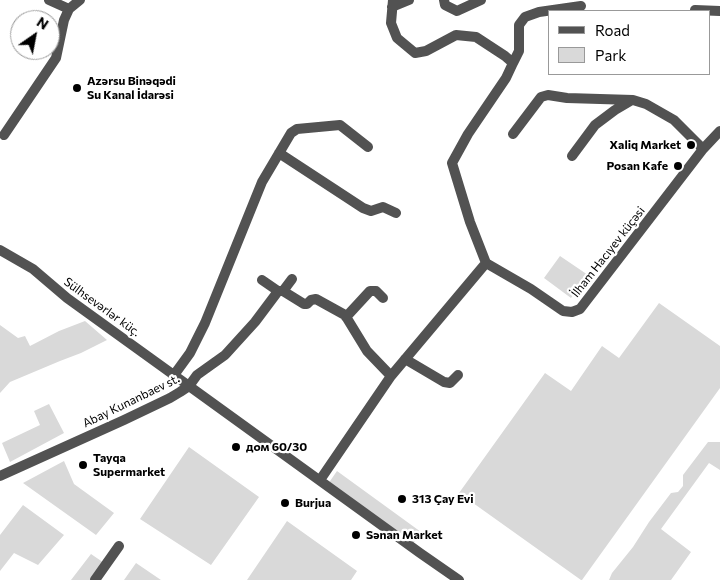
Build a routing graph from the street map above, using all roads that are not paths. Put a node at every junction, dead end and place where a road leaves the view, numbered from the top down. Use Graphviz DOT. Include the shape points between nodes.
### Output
graph roads {
  1 [pos="50,0"];
  2 [pos="80,0"];
  3 [pos="409,0"];
  4 [pos="444,0"];
  5 [pos="481,0"];
  6 [pos="393,3"];
  7 [pos="581,6"];
  8 [pos="69,9"];
  9 [pos="554,10"];
  10 [pos="548,11"];
  11 [pos="512,63"];
  12 [pos="633,100"];
  13 [pos="720,131"];
  14 [pos="513,134"];
  15 [pos="1,136"];
  16 [pos="368,147"];
  17 [pos="703,149"];
  18 [pos="279,153"];
  19 [pos="572,156"];
  20 [pos="396,213"];
  21 [pos="0,250"];
  22 [pos="486,263"];
  23 [pos="292,279"];
  24 [pos="262,280"];
  25 [pos="281,291"];
  26 [pos="384,298"];
  27 [pos="346,317"];
  28 [pos="405,359"];
  29 [pos="174,375"];
  30 [pos="458,375"];
  31 [pos="391,376"];
  32 [pos="189,386"];
  33 [pos="0,476"];
  34 [pos="320,480"];
  35 [pos="119,546"];
  36 [pos="95,580"];
  37 [pos="459,580"];
  1 -- 8 [label="street"];
  2 -- 8 [label="street"];
  3 -- 6 [label="street"];
  4 -- 5 [label="street" via="445,5 457,11"];
  6 -- 11 [label="street" via="391,23 397,38 415,53 426,51 456,35 476,36"];
  7 -- 9 [label="street"];
  8 -- 15 [label="street" via="56,58"];
  10 -- 11 [label="street" via="525,17 519,25 519,51"];
  11 -- 22 [label="street" via="506,78 452,163"];
  12 -- 14 [label="street" via="548,95 541,97"];
  12 -- 17 [label="street" via="674,120"];
  12 -- 19 [label="street" via="595,125"];
  13 -- 17 [label="street, İlham Hacıyev küçəsi"];
  16 -- 18 [label="street" via="340,125 297,129"];
  17 -- 22 [label="street, İlham Hacıyev küçəsi" via="580,309 563,311"];
  18 -- 20 [label="street" via="363,208 371,211 383,207"];
  18 -- 29 [label="street" via="262,182 205,323"];
  21 -- 29 [label="street, Sülhsevərlər küç." via="33,269 67,298"];
  22 -- 28 [label="street"];
  23 -- 25 [label="street"];
  24 -- 25 [label="street"];
  25 -- 27 [label="street" via="304,304 316,299"];
  25 -- 32 [label="street" via="225,355 197,375"];
  26 -- 27 [label="street" via="376,291 370,291"];
  27 -- 31 [label="street" via="367,351"];
  28 -- 30 [label="street" via="444,382 450,383"];
  28 -- 31 [label="street"];
  29 -- 32 [label="street, Sülhsevərlər küç."];
  31 -- 34 [label="street"];
  32 -- 33 [label="street, Abay Kunanbaev st." via="132,416"];
  32 -- 34 [label="street, Abay Kunanbaev st."];
  34 -- 37 [label="street, Abay Kunanbaev st."];
  35 -- 36 [label="street"];
}
